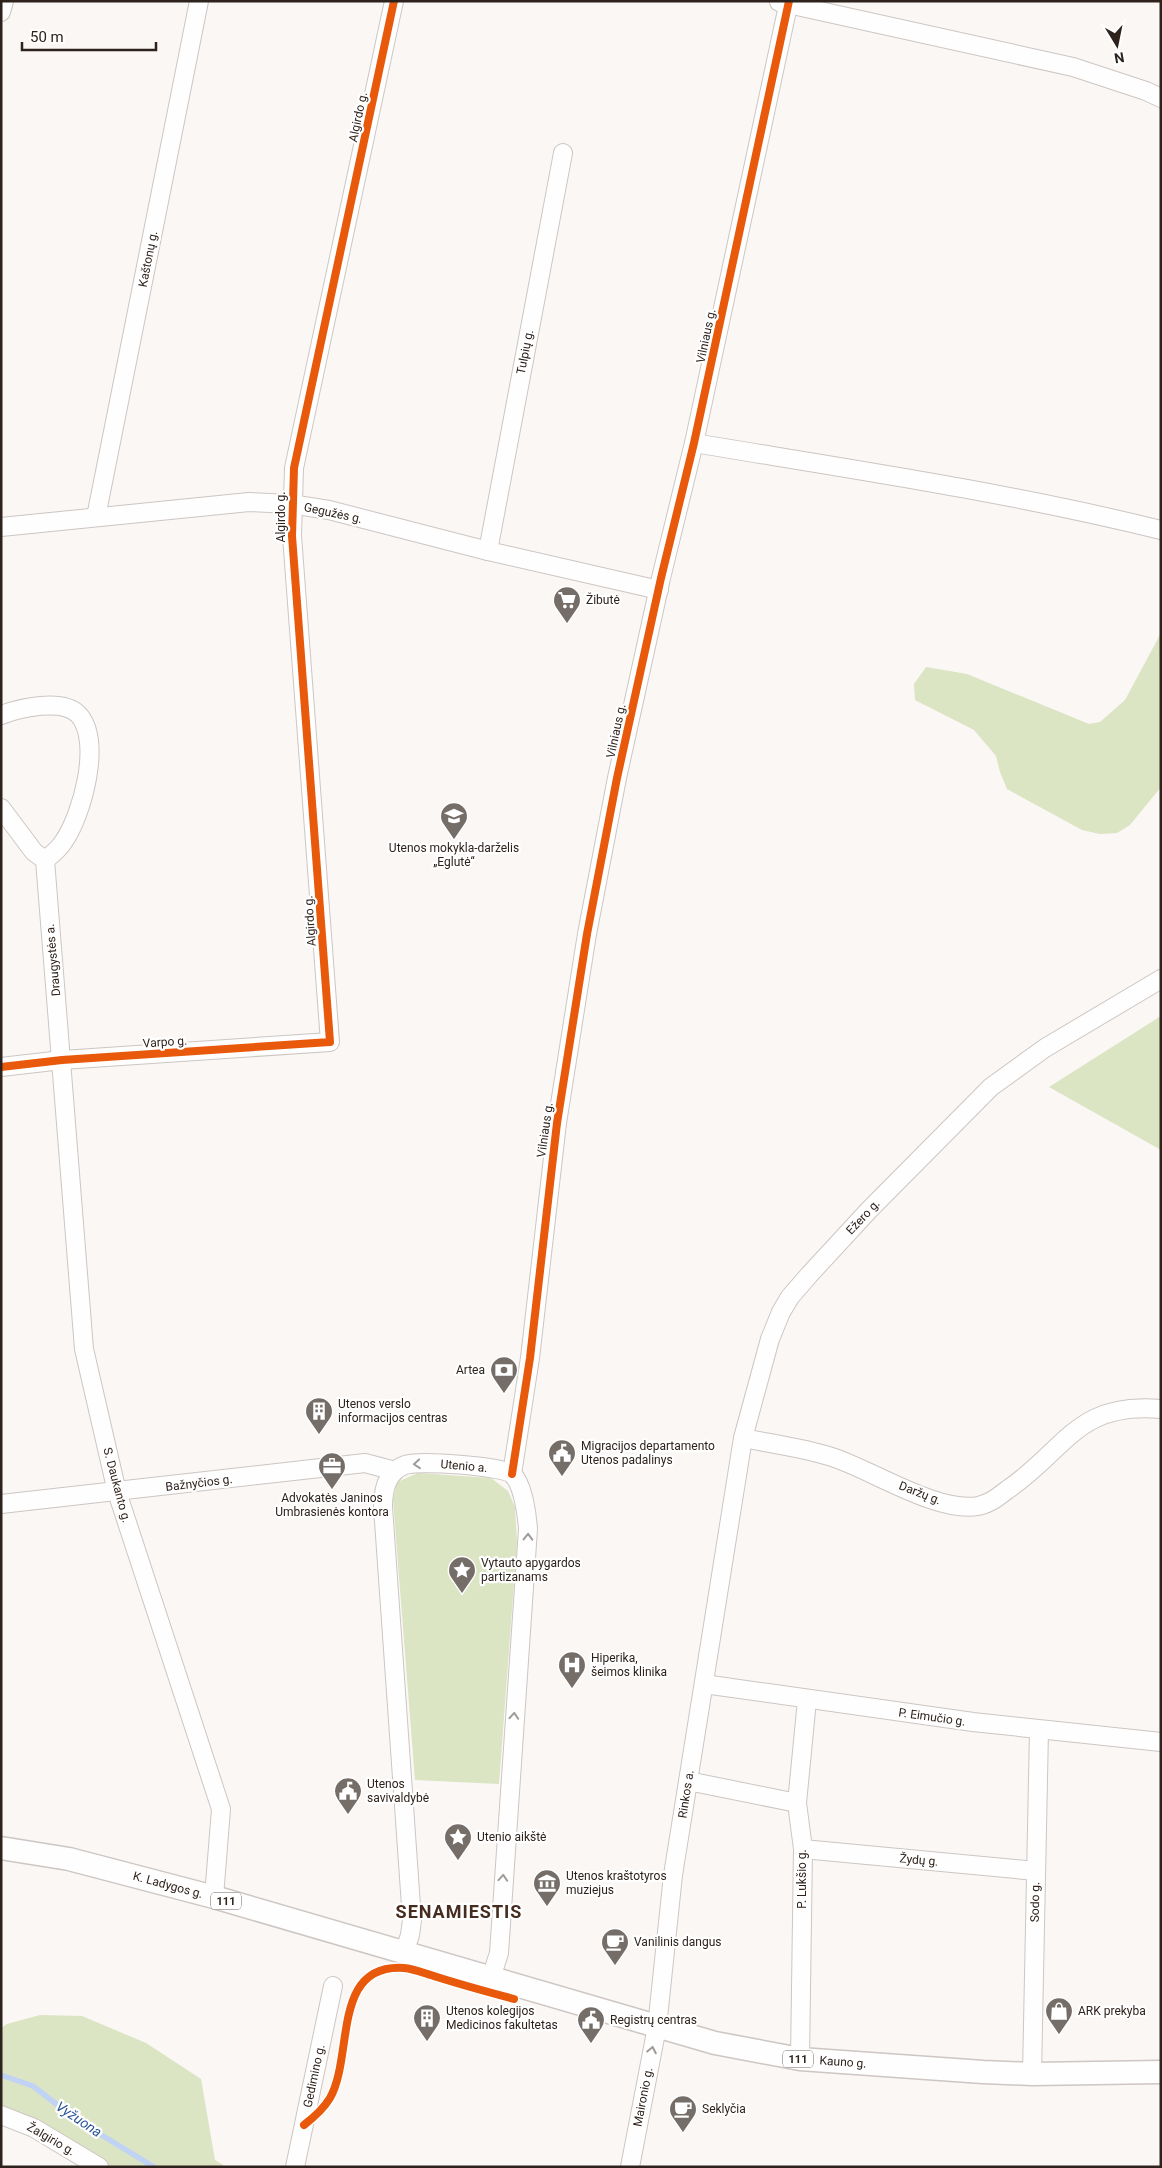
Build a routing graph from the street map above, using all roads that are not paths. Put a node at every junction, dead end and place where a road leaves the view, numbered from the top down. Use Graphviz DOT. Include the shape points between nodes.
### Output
graph roads {
  1 [pos="4,1"];
  2 [pos="199,1"];
  3 [pos="394,1"];
  4 [pos="785,2"];
  5 [pos="1,12"];
  6 [pos="1161,98"];
  7 [pos="563,153"];
  8 [pos="694,443"];
  9 [pos="291,504"];
  10 [pos="96,517"];
  11 [pos="1,527"];
  12 [pos="1161,530"];
  13 [pos="488,550"];
  14 [pos="659,590"];
  15 [pos="1,715"];
  16 [pos="1,808"];
  17 [pos="45,860"];
  18 [pos="1161,979"];
  19 [pos="330,1042"];
  20 [pos="62,1060"];
  21 [pos="1,1067"];
  22 [pos="1161,1409"];
  23 [pos="743,1438"];
  24 [pos="395,1471"];
  25 [pos="512,1474"];
  26 [pos="117,1492"];
  27 [pos="1,1504"];
  28 [pos="723,1563"];
  29 [pos="704,1684"];
  30 [pos="807,1700"];
  31 [pos="1039,1730"];
  32 [pos="1161,1742"];
  33 [pos="688,1781"];
  34 [pos="797,1803"];
  35 [pos="1,1848"];
  36 [pos="803,1849"];
  37 [pos="1036,1871"];
  38 [pos="214,1897"];
  39 [pos="404,1953"];
  40 [pos="448,1966"];
  41 [pos="491,1978"];
  42 [pos="333,1986"];
  43 [pos="656,2027"];
  44 [pos="800,2059"];
  45 [pos="1161,2072"];
  46 [pos="1032,2074"];
  47 [pos="1,2115"];
  48 [pos="99,2167"];
  49 [pos="295,2167"];
  50 [pos="630,2167"];
  1 -- 5 [label="street"];
  2 -- 10 [label="street, Kaštonų g."];
  3 -- 9 [label="street, Algirdo g." via="294,468"];
  4 -- 6 [label="street" via="1073,67"];
  4 -- 8 [label="street, Vilniaus g."];
  7 -- 13 [label="street, Tulpių g."];
  8 -- 12 [label="street" via="976,490"];
  8 -- 14 [label="street, Vilniaus g."];
  9 -- 10 [label="street, Gegužės g." via="249,502"];
  9 -- 13 [label="street, Gegužės g." via="329,510"];
  9 -- 19 [label="street, Algirdo g."];
  10 -- 11 [label="street, Gegužės g."];
  13 -- 14 [label="street, Gegužės g."];
  14 -- 25 [label="street, Vilniaus g." via="617,778 587,934 556,1131 530,1358"];
  15 -- 17 [label="street" via="40,706 64,706 78,714 87,727 90,745 83,797 66,839"];
  16 -- 17 [label="street" via="34,852"];
  17 -- 20 [label="street, Draugystės a."];
  18 -- 23 [label="street, Ežero g." via="1045,1048 991,1087 809,1275 790,1297 770,1339"];
  19 -- 20 [label="street, Varpo g."];
  20 -- 21 [label="street, Varpo g."];
  20 -- 26 [label="street, S. Daukanto g." via="81,1328 88,1373"];
  22 -- 23 [label="street, Daržų g." via="1139,1407 1096,1416 1017,1484 990,1502 977,1506 937,1501 833,1458"];
  23 -- 28 [label="street, Ežero g."];
  25 -- 24 [label="street, Utenio a., one-way" via="497,1468 423,1463 405,1465"];
  24 -- 26 [label="street, Bažnyčios g." via="365,1463"];
  24 -- 39 [label="street" via="388,1479 383,1506 412,1920"];
  41 -- 25 [label="street, one-way" via="499,1953 528,1543 526,1513 519,1485"];
  26 -- 27 [label="street, Bažnyčios g."];
  26 -- 38 [label="street, S. Daukanto g." via="221,1809"];
  28 -- 29 [label="street, Rinkos a."];
  29 -- 30 [label="street, P. Eimučio g."];
  29 -- 33 [label="street, Rinkos a."];
  30 -- 31 [label="street, P. Eimučio g."];
  30 -- 34 [label="street, P. Lukšio g."];
  31 -- 32 [label="street, P. Eimučio g."];
  31 -- 37 [label="street, Sodo g."];
  33 -- 34 [label="street"];
  33 -- 43 [label="street, Rinkos a." via="673,1875"];
  34 -- 36 [label="street, P. Lukšio g."];
  35 -- 38 [label="main road, K. Ladygos g. / 111" via="69,1859"];
  36 -- 37 [label="street, Žydų g."];
  36 -- 44 [label="street, P. Lukšio g."];
  37 -- 46 [label="street, Sodo g."];
  38 -- 39 [label="main road, K. Ladygos g. / 111"];
  39 -- 40 [label="main road, K. Ladygos g. / 111"];
  40 -- 41 [label="main road, Kauno g. / 111"];
  41 -- 43 [label="main road, Kauno g. / 111"];
  42 -- 49 [label="street, Gedimino g."];
  43 -- 44 [label="main road, Kauno g. / 111" via="715,2043"];
  50 -- 43 [label="street, Maironio g., one-way"];
  44 -- 46 [label="main road, Kauno g. / 111"];
  45 -- 46 [label="main road, Kauno g. / 111"];
  47 -- 48 [label="street, Žalgirio g." via="34,2128"];
}
